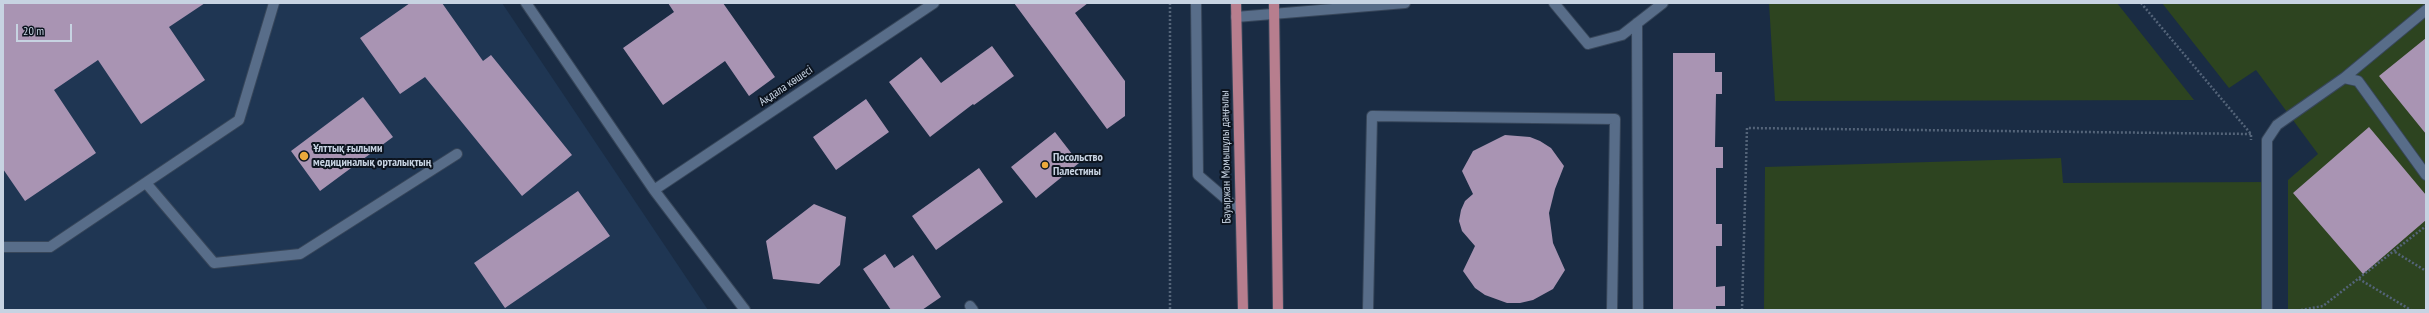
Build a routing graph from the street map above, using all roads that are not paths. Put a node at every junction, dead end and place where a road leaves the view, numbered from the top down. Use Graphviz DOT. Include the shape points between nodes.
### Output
graph roads {
  1 [pos="274,3"];
  2 [pos="526,3"];
  3 [pos="934,3"];
  4 [pos="1196,3"];
  5 [pos="1236,3"];
  6 [pos="1274,3"];
  7 [pos="1405,3"];
  8 [pos="1554,3"];
  9 [pos="1664,3"];
  10 [pos="2426,10"];
  11 [pos="1274,14"];
  12 [pos="1236,17"];
  13 [pos="1637,23"];
  14 [pos="2344,78"];
  15 [pos="458,154"];
  16 [pos="2426,176"];
  17 [pos="146,183"];
  18 [pos="654,190"];
  19 [pos="1240,211"];
  20 [pos="3,247"];
  21 [pos="745,310"];
  22 [pos="1243,310"];
  23 [pos="1278,310"];
  24 [pos="1368,310"];
  25 [pos="1612,310"];
  26 [pos="1638,310"];
  27 [pos="2268,310"];
  1 -- 17 [label="street" via="239,120"];
  2 -- 18 [label="street"];
  3 -- 18 [label="street, Ақдала көшесі"];
  4 -- 19 [label="street" via="1198,175"];
  5 -- 12 [label="main road, Бауыржан Момышұлы даңғылы"];
  6 -- 11 [label="main road"];
  7 -- 11 [label="street"];
  8 -- 13 [label="street" via="1588,44 1622,35"];
  9 -- 13 [label="street"];
  10 -- 14 [label="street"];
  11 -- 12 [label="street"];
  11 -- 23 [label="main road"];
  12 -- 19 [label="main road, Бауыржан Момышұлы даңғылы"];
  13 -- 26 [label="street"];
  14 -- 16 [label="street" via="2358,81"];
  14 -- 27 [label="street" via="2277,125 2267,140"];
  15 -- 17 [label="street" via="300,254 214,263"];
  17 -- 20 [label="street" via="50,247"];
  18 -- 21 [label="street"];
  19 -- 22 [label="main road, Бауыржан Момышұлы даңғылы"];
  24 -- 25 [label="street" via="1372,116 1615,119"];
}
